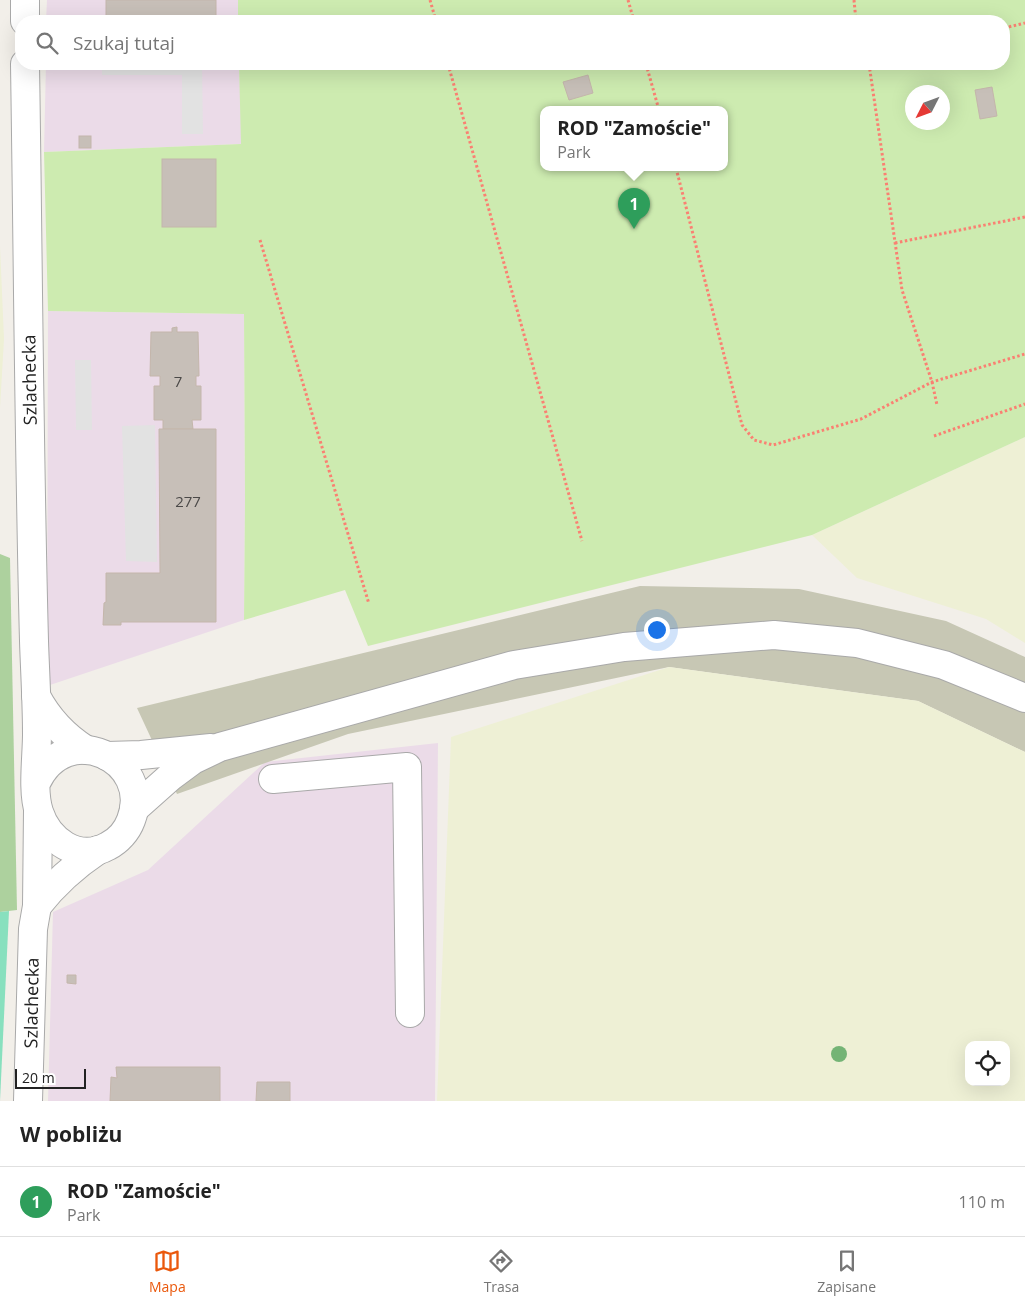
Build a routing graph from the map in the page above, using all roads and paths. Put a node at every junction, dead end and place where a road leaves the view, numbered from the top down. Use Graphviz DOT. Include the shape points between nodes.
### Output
graph roads {
  1 [pos="24,0"];
  2 [pos="430,0"];
  3 [pos="628,0"];
  4 [pos="854,0"];
  5 [pos="25,15"];
  6 [pos="434,15"];
  7 [pos="632,15"];
  8 [pos="855,15"];
  9 [pos="1025,24"];
  10 [pos="1010,27"];
  11 [pos="25,70"];
  12 [pos="450,70"];
  13 [pos="648,70"];
  14 [pos="870,70"];
  15 [pos="658,106"];
  16 [pos="677,171"];
  17 [pos="1025,217"];
  18 [pos="260,240"];
  19 [pos="895,243"];
  20 [pos="1025,354"];
  21 [pos="932,382"];
  22 [pos="1025,404"];
  23 [pos="937,405"];
  24 [pos="934,436"];
  25 [pos="582,541"];
  26 [pos="369,604"];
  27 [pos="36,696"];
  28 [pos="1025,698"];
  29 [pos="220,747"];
  30 [pos="97,753"];
  31 [pos="273,779"];
  32 [pos="37,796"];
  33 [pos="134,810"];
  34 [pos="98,850"];
  35 [pos="37,906"];
  36 [pos="410,1013"];
  37 [pos="28,1101"];
  1 -- 5 [label="street"];
  2 -- 6 [label="path"];
  3 -- 7 [label="path"];
  4 -- 8 [label="path"];
  9 -- 10 [label="path"];
  11 -- 27 [label="street, Szlachecka"];
  12 -- 25 [label="path"];
  13 -- 15 [label="path"];
  14 -- 19 [label="path"];
  16 -- 21 [label="path" via="742,425 754,440 773,445 860,419"];
  17 -- 19 [label="path"];
  18 -- 26 [label="path"];
  19 -- 21 [label="path" via="902,290"];
  20 -- 21 [label="path"];
  21 -- 23 [label="path"];
  22 -- 24 [label="path"];
  27 -- 30 [label="street" via="60,730 71,740"];
  27 -- 32 [label="street, Szlachecka"];
  28 -- 29 [label="street" via="944,666 857,643 774,635 624,647 514,665"];
  29 -- 30 [label="street" via="141,755"];
  29 -- 33 [label="street" via="170,777"];
  30 -- 32 [label="street" via="74,750 51,761 42,770"];
  30 -- 33 [label="street" via="118,763 126,773 135,797"];
  31 -- 36 [label="street" via="407,767"];
  32 -- 34 [label="street" via="44,825 57,841 82,852"];
  32 -- 35 [label="street, Szlachecka"];
  33 -- 34 [label="street" via="131,821 117,840"];
  34 -- 35 [label="street, Szlachecka" via="64,875"];
  35 -- 37 [label="street, Szlachecka" via="32,929"];
}
